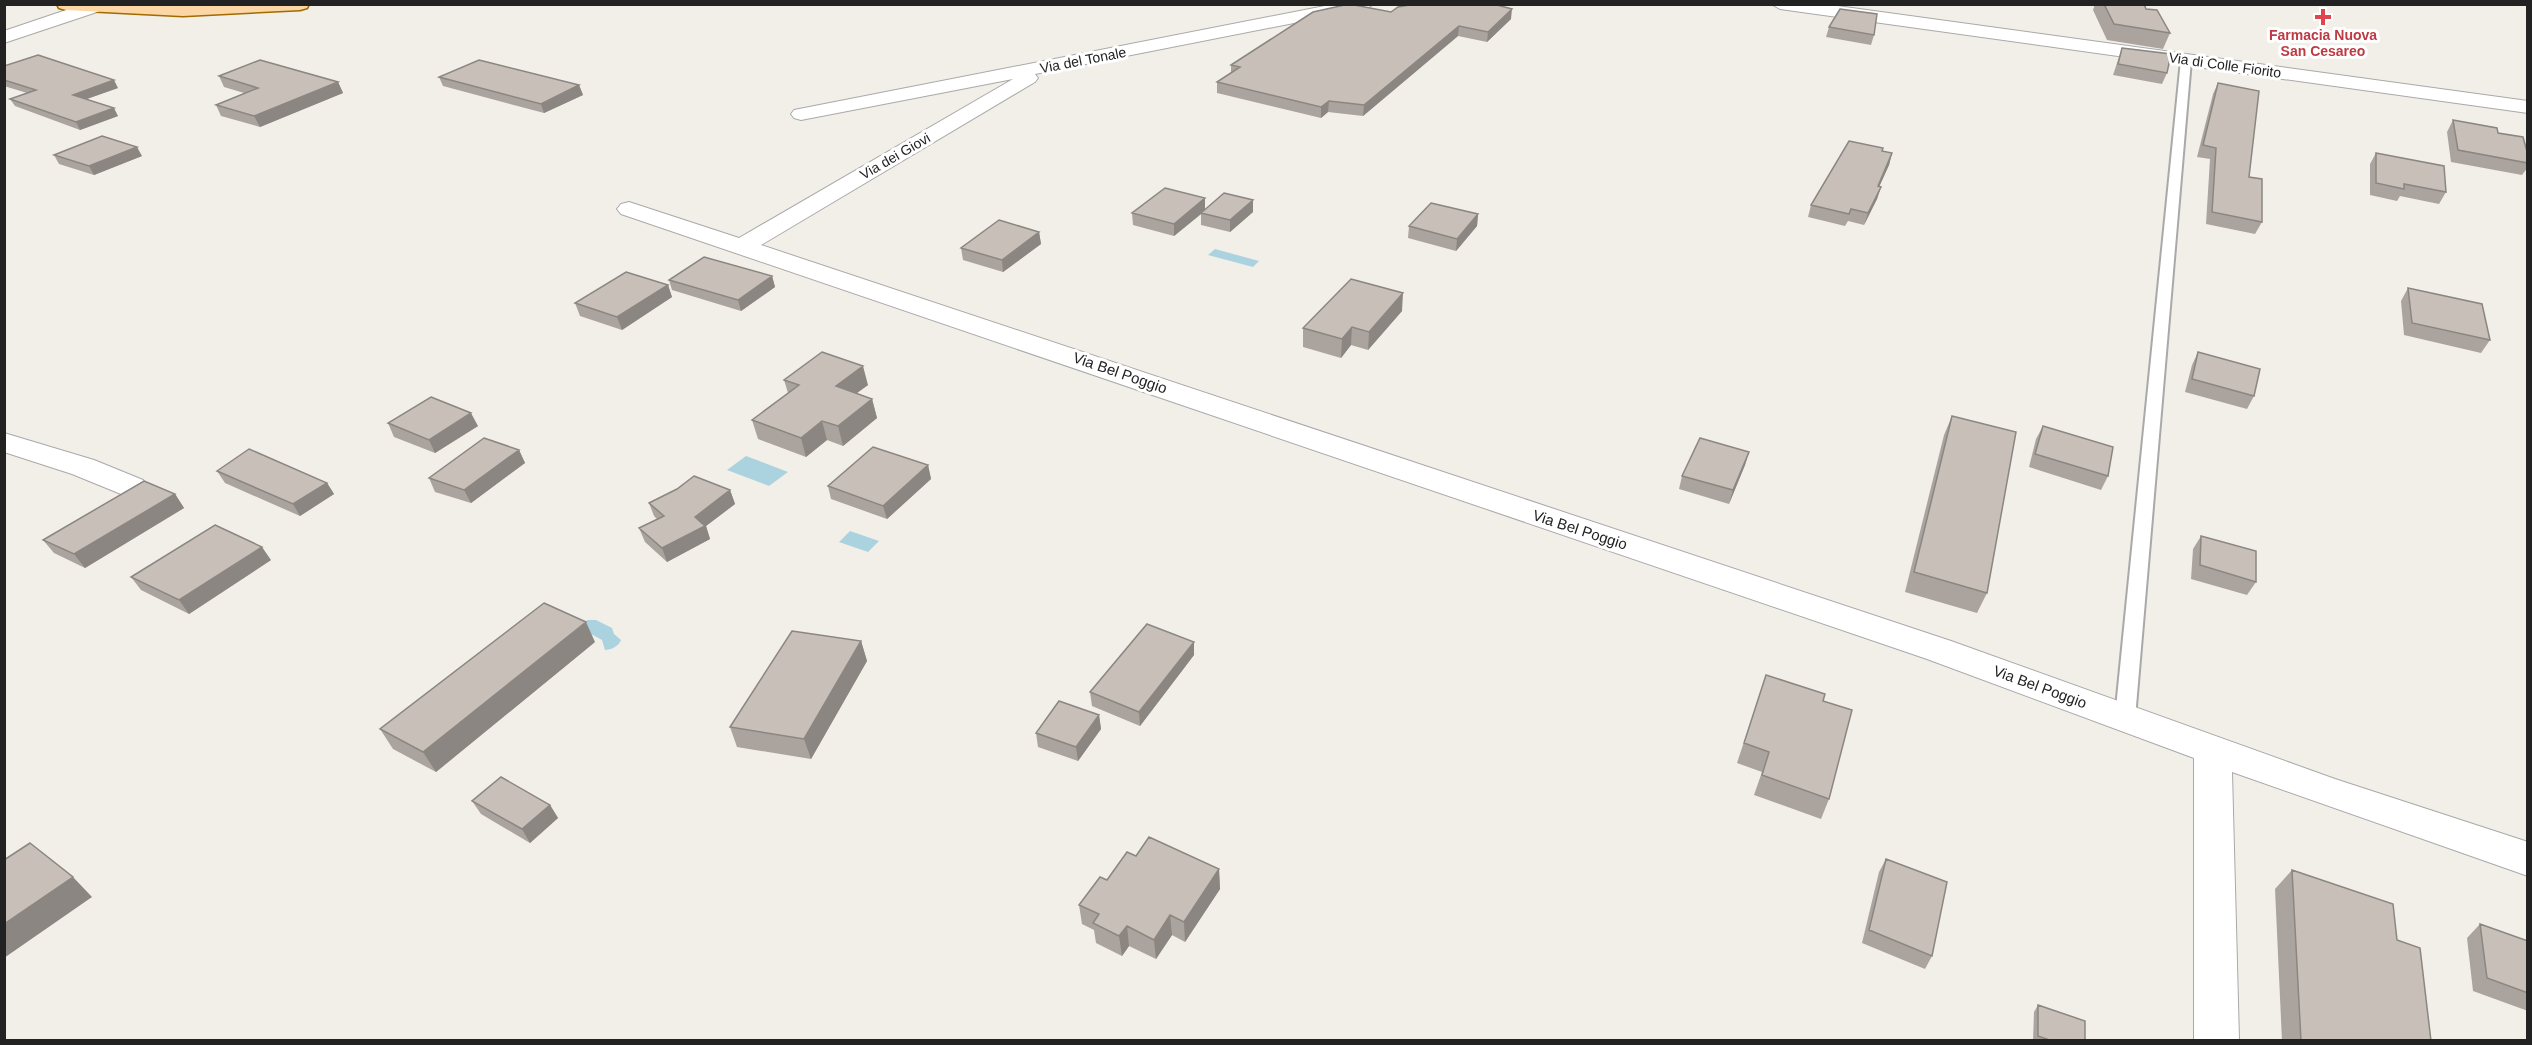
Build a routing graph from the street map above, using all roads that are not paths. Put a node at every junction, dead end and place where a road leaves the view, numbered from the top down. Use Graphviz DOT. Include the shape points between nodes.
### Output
graph roads {
  1 [pos="66,4"];
  2 [pos="300,4"];
  3 [pos="1365,4"];
  4 [pos="1780,4"];
  5 [pos="94,7"];
  6 [pos="4,37"];
  7 [pos="2186,60"];
  8 [pos="1048,66"];
  9 [pos="2528,107"];
  10 [pos="801,114"];
  11 [pos="629,209"];
  12 [pos="742,246"];
  13 [pos="4,442"];
  14 [pos="132,487"];
  15 [pos="2126,718"];
  16 [pos="2213,750"];
  17 [pos="2528,860"];
  18 [pos="2216,1041"];
  1 -- 5 [label="main road"];
  2 -- 5 [label="main road" via="180,12"];
  3 -- 8 [label="street, Via del Tonale"];
  4 -- 7 [label="street, Via di Colle Fiorito"];
  5 -- 6 [label="street"];
  7 -- 9 [label="street, Via di Colle Fiorito"];
  7 -- 15 [label="lane"];
  8 -- 10 [label="street, Via del Tonale"];
  8 -- 12 [label="street, Via dei Giovi"];
  11 -- 12 [label="street, Via Bel Poggio"];
  12 -- 15 [label="street, Via Bel Poggio" via="1939,650"];
  13 -- 14 [label="street"];
  15 -- 16 [label="street, Via Bel Poggio"];
  16 -- 17 [label="street, Via Bel Poggio"];
  16 -- 18 [label="street"];
}
